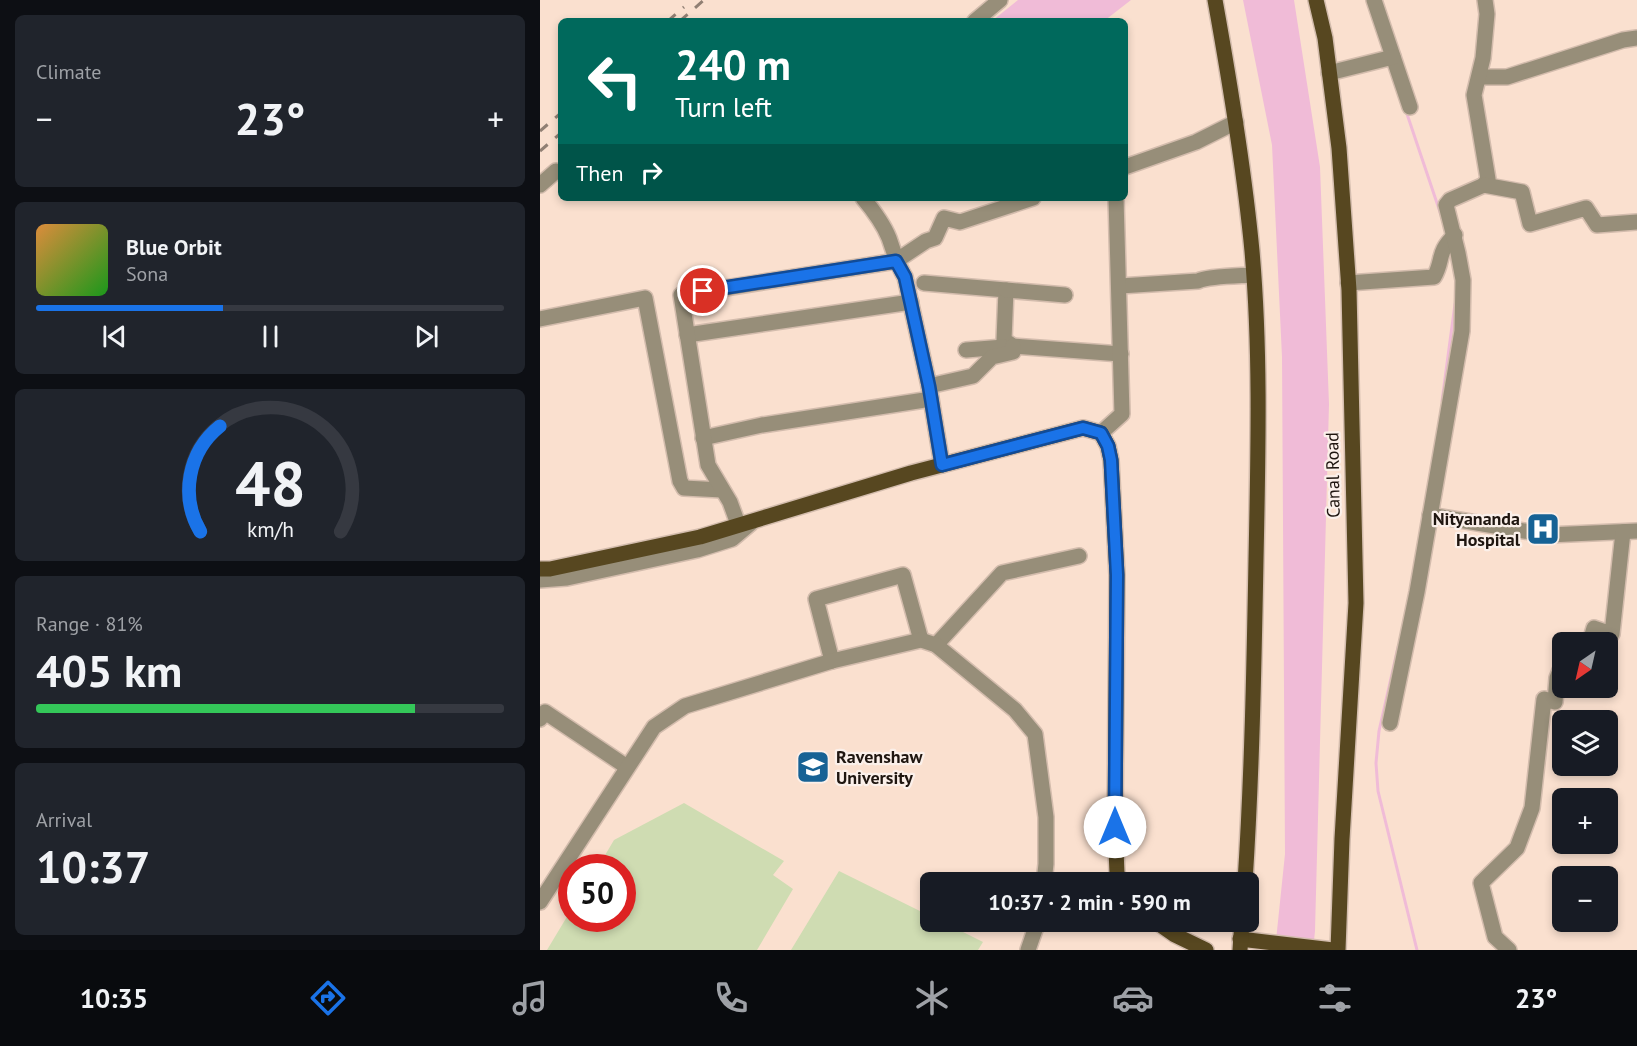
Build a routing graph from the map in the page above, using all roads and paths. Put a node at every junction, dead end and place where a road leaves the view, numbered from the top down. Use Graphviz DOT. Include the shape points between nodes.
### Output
graph roads {
  1 [pos="1000,0"];
  2 [pos="1215,0"];
  3 [pos="1316,0"];
  4 [pos="1374,0"];
  5 [pos="1485,0"];
  6 [pos="979,18"];
  7 [pos="1637,38"];
  8 [pos="1393,57"];
  9 [pos="1329,73"];
  10 [pos="1479,77"];
  11 [pos="1410,107"];
  12 [pos="1236,122"];
  13 [pos="1128,166"];
  14 [pos="556,171"];
  15 [pos="540,185"];
  16 [pos="1484,185"];
  17 [pos="865,201"];
  18 [pos="1024,201"];
  19 [pos="1116,201"];
  20 [pos="1637,222"];
  21 [pos="1455,235"];
  22 [pos="896,261"];
  23 [pos="1253,274"];
  24 [pos="924,283"];
  25 [pos="1348,283"];
  26 [pos="1120,286"];
  27 [pos="1006,290"];
  28 [pos="1065,295"];
  29 [pos="911,302"];
  30 [pos="540,319"];
  31 [pos="687,335"];
  32 [pos="1013,346"];
  33 [pos="966,350"];
  34 [pos="1121,354"];
  35 [pos="930,392"];
  36 [pos="1101,433"];
  37 [pos="704,438"];
  38 [pos="942,465"];
  39 [pos="722,490"];
  40 [pos="1430,514"];
  41 [pos="746,523"];
  42 [pos="1630,531"];
  43 [pos="1079,556"];
  44 [pos="540,569"];
  45 [pos="540,580"];
  46 [pos="1593,632"];
  47 [pos="1606,632"];
  48 [pos="1612,632"];
  49 [pos="929,642"];
  50 [pos="832,661"];
  51 [pos="1555,698"];
  52 [pos="542,713"];
  53 [pos="1390,723"];
  54 [pos="627,767"];
  55 [pos="1045,872"];
  56 [pos="1117,872"];
  57 [pos="1245,872"];
  58 [pos="540,902"];
  59 [pos="1035,932"];
  60 [pos="1171,932"];
  61 [pos="1240,945"];
  62 [pos="1029,950"];
  63 [pos="1206,950"];
  64 [pos="1333,950"];
  65 [pos="1338,950"];
  66 [pos="1509,950"];
  1 -- 6 [label="street"];
  2 -- 12 [label="main road"];
  3 -- 9 [label="main road, Canal Road"];
  4 -- 8 [label="street"];
  5 -- 10 [label="street" via="1487,14"];
  7 -- 10 [label="street" via="1507,77"];
  8 -- 9 [label="street"];
  8 -- 11 [label="street"];
  9 -- 25 [label="main road, Canal Road" via="1340,148"];
  10 -- 16 [label="street" via="1474,94 1488,179"];
  12 -- 13 [label="street" via="1196,142"];
  12 -- 23 [label="main road"];
  14 -- 15 [label="street"];
  16 -- 20 [label="street" via="1522,192 1530,224 1586,208 1597,225"];
  16 -- 21 [label="street" via="1446,205"];
  17 -- 22 [label="street" via="888,236"];
  18 -- 22 [label="street" via="960,222 944,218 935,238"];
  19 -- 26 [label="street"];
  21 -- 25 [label="street" via="1446,244 1437,272 1430,279"];
  21 -- 40 [label="street" via="1463,280 1462,331"];
  22 -- 29 [label="street"];
  22 -- 31 [label="street" via="681,295"];
  23 -- 26 [label="street"];
  23 -- 57 [label="main road" via="1259,427"];
  24 -- 27 [label="street"];
  25 -- 65 [label="main road, Canal Road" via="1356,603"];
  26 -- 34 [label="street"];
  27 -- 28 [label="street"];
  27 -- 32 [label="street" via="1005,340"];
  29 -- 31 [label="street"];
  29 -- 35 [label="street"];
  30 -- 39 [label="street" via="645,298 680,481 684,488"];
  31 -- 37 [label="street"];
  32 -- 33 [label="street"];
  32 -- 34 [label="street"];
  32 -- 35 [label="street" via="1013,352 992,357 973,376"];
  34 -- 36 [label="street" via="1122,414"];
  35 -- 37 [label="street"];
  35 -- 38 [label="street"];
  36 -- 38 [label="main road" via="1083,428"];
  36 -- 56 [label="main road" via="1111,460 1117,575"];
  37 -- 39 [label="street" via="708,465"];
  38 -- 41 [label="main road"];
  39 -- 41 [label="street"];
  40 -- 42 [label="street" via="1548,535"];
  40 -- 53 [label="street"];
  41 -- 44 [label="main road" via="700,537"];
  41 -- 45 [label="street" via="732,539 697,550 567,578"];
  42 -- 48 [label="street"];
  43 -- 49 [label="street" via="1002,573"];
  46 -- 47 [label="street" via="1594,628"];
  49 -- 50 [label="street"];
  49 -- 50 [label="street" via="903,575 816,599"];
  49 -- 55 [label="street" via="1016,710 1035,734 1046,817"];
  50 -- 54 [label="street" via="684,706 654,727"];
  51 -- 66 [label="street" via="1555,702 1544,699 1532,808 1517,848 1482,883 1495,937"];
  52 -- 54 [label="street"];
  54 -- 58 [label="street"];
  59 -- 62 [label="street"];
  60 -- 63 [label="main road"];
  61 -- 64 [label="main road" via="1272,943"];
}
